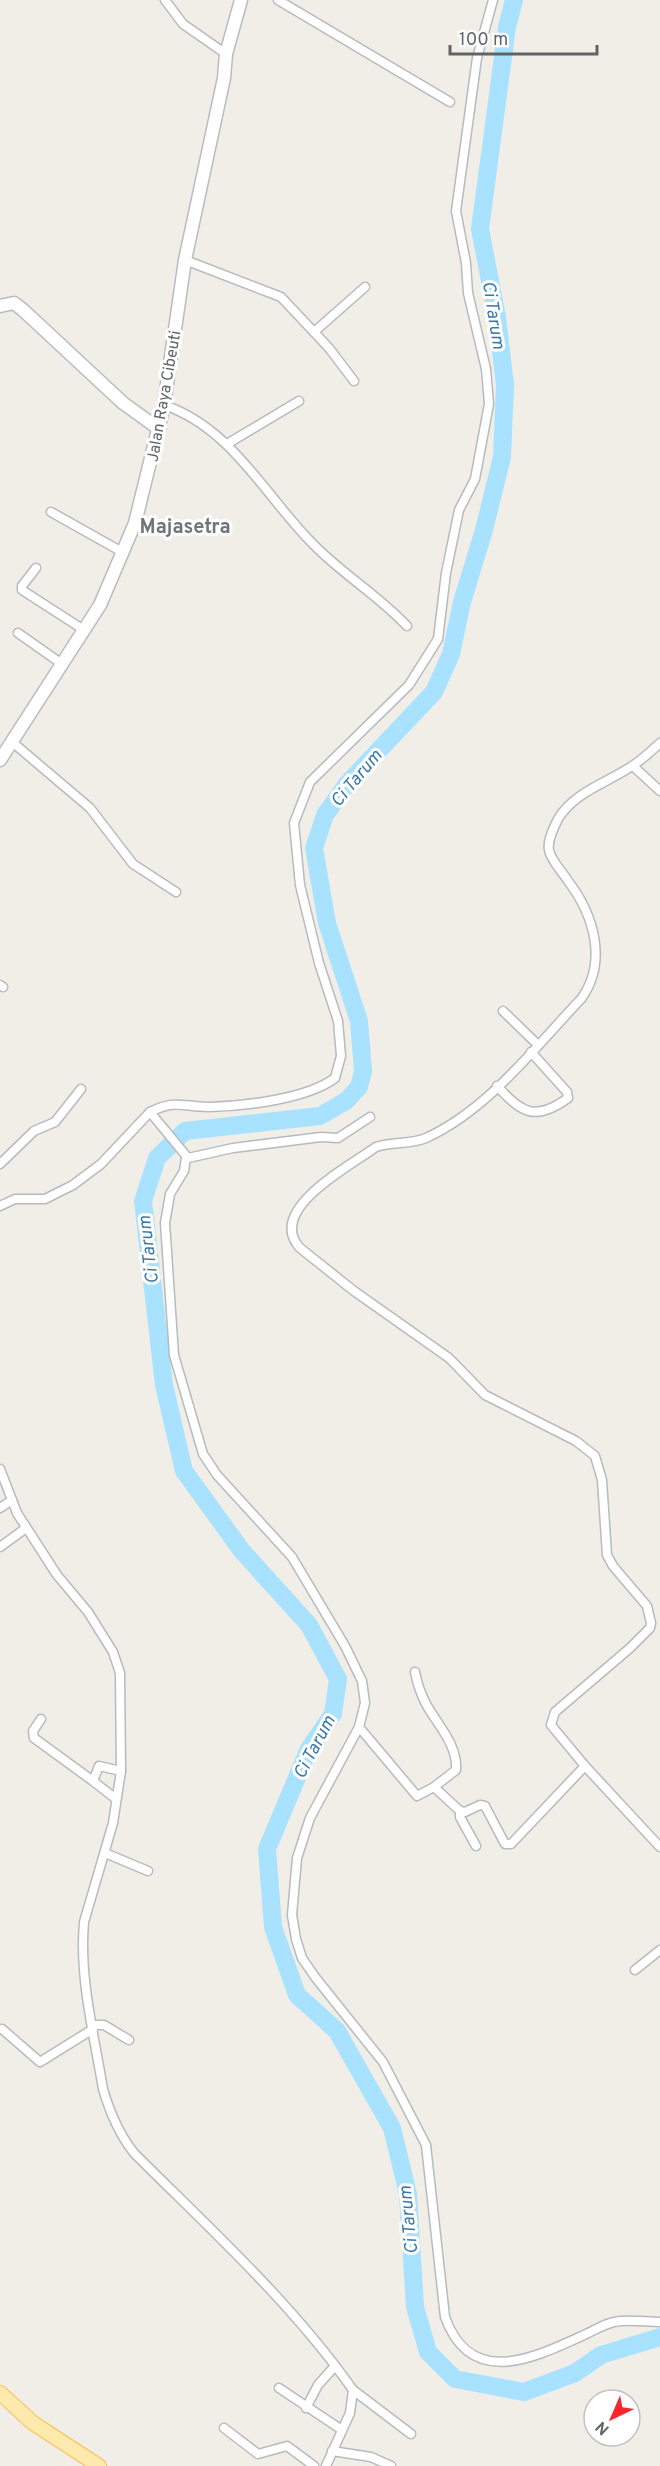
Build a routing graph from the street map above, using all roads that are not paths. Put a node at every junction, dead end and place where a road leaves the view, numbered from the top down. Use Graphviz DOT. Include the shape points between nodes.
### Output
graph roads {
  1 [pos="165,0"];
  2 [pos="241,0"];
  3 [pos="278,0"];
  4 [pos="493,0"];
  5 [pos="226,54"];
  6 [pos="450,102"];
  7 [pos="185,260"];
  8 [pos="365,287"];
  9 [pos="0,306"];
  10 [pos="314,332"];
  11 [pos="354,381"];
  12 [pos="299,401"];
  13 [pos="164,405"];
  14 [pos="159,429"];
  15 [pos="227,444"];
  16 [pos="51,512"];
  17 [pos="124,553"];
  18 [pos="36,568"];
  19 [pos="406,626"];
  20 [pos="84,630"];
  21 [pos="18,633"];
  22 [pos="62,664"];
  23 [pos="11,741"];
  24 [pos="660,743"];
  25 [pos="0,760"];
  26 [pos="633,766"];
  27 [pos="660,791"];
  28 [pos="176,892"];
  29 [pos="503,1011"];
  30 [pos="537,1044"];
  31 [pos="531,1052"];
  32 [pos="497,1086"];
  33 [pos="81,1089"];
  34 [pos="152,1114"];
  35 [pos="370,1117"];
  36 [pos="184,1156"];
  37 [pos="0,1164"];
  38 [pos="0,1206"];
  39 [pos="0,1470"];
  40 [pos="12,1500"];
  41 [pos="0,1508"];
  42 [pos="26,1528"];
  43 [pos="0,1547"];
  44 [pos="415,1672"];
  45 [pos="41,1719"];
  46 [pos="359,1727"];
  47 [pos="585,1766"];
  48 [pos="121,1770"];
  49 [pos="93,1781"];
  50 [pos="434,1787"];
  51 [pos="116,1799"];
  52 [pos="460,1811"];
  53 [pos="476,1846"];
  54 [pos="660,1846"];
  55 [pos="105,1852"];
  56 [pos="148,1871"];
  57 [pos="660,1950"];
  58 [pos="635,1970"];
  59 [pos="93,2027"];
  60 [pos="2,2029"];
  61 [pos="129,2040"];
  62 [pos="660,2322"];
  63 [pos="335,2366"];
  64 [pos="279,2388"];
  65 [pos="353,2390"];
  66 [pos="0,2393"];
  67 [pos="306,2408"];
  68 [pos="224,2428"];
  69 [pos="342,2430"];
  70 [pos="411,2434"];
  71 [pos="332,2451"];
  72 [pos="99,2466"];
  73 [pos="314,2466"];
  74 [pos="326,2466"];
  75 [pos="391,2466"];
  1 -- 5 [label="street" via="188,29"];
  2 -- 5 [label="main road, Jalan Raya Cibeuti"];
  3 -- 6 [label="street"];
  4 -- 34 [label="street" via="477,58 456,211 489,404 475,479 459,510 438,639 409,685 310,782 294,823 300,885 338,1021 341,1056 335,1078 300,1096 210,1107 167,1103"];
  5 -- 7 [label="main road, Jalan Raya Cibeuti"];
  7 -- 10 [label="street" via="274,293"];
  7 -- 13 [label="main road, Jalan Raya Cibeuti"];
  8 -- 10 [label="street"];
  9 -- 14 [label="main road" via="14,303 123,403"];
  10 -- 11 [label="street"];
  12 -- 15 [label="street"];
  13 -- 14 [label="main road, Jalan Raya Cibeuti"];
  13 -- 15 [label="street" via="186,412"];
  14 -- 17 [label="main road, Jalan Raya Cibeuti" via="148,480"];
  15 -- 19 [label="street" via="313,544 375,594"];
  16 -- 17 [label="street"];
  17 -- 20 [label="main road, Jalan Raya Cibeuti"];
  18 -- 20 [label="street" via="22,590"];
  20 -- 22 [label="main road, Jalan Raya Cibeuti"];
  21 -- 22 [label="street"];
  22 -- 23 [label="main road, Jalan Raya Cibeuti"];
  23 -- 25 [label="main road, Jalan Raya Cibeuti"];
  23 -- 28 [label="street" via="90,808 133,864"];
  24 -- 26 [label="street"];
  26 -- 27 [label="street"];
  26 -- 30 [label="street" via="572,802 558,819 548,843 552,857 587,911 596,964 588,989"];
  29 -- 30 [label="street"];
  30 -- 31 [label="street"];
  31 -- 32 [label="street"];
  31 -- 32 [label="street" via="568,1098 549,1111 530,1112 516,1106"];
  32 -- 47 [label="street" via="443,1129 423,1139 376,1147 298,1207 292,1216 291,1231 300,1248 449,1358 485,1395 576,1441 595,1456 602,1480 607,1555 648,1606 651,1623 630,1648 553,1713 552,1725"];
  33 -- 37 [label="street" via="55,1122 34,1131"];
  34 -- 36 [label="street"];
  34 -- 38 [label="street" via="142,1117 101,1164 73,1185 45,1199 15,1199"];
  35 -- 36 [label="street" via="338,1138"];
  36 -- 46 [label="street" via="184,1171 170,1194 165,1223 174,1355 203,1454 217,1475 292,1557 345,1646 362,1681 365,1703"];
  39 -- 40 [label="street"];
  40 -- 41 [label="street"];
  40 -- 42 [label="street"];
  42 -- 43 [label="street"];
  42 -- 48 [label="street" via="113,1652 121,1680"];
  44 -- 50 [label="street" via="426,1704 456,1760 456,1770"];
  45 -- 49 [label="street" via="33,1731 34,1738"];
  46 -- 50 [label="street" via="417,1796"];
  46 -- 62 [label="street" via="310,1818 297,1858 292,1915 302,1958 383,2062 426,2145 445,2317 452,2336 473,2355 488,2361 515,2363 613,2322"];
  47 -- 52 [label="street" via="511,1844 503,1841 485,1806"];
  47 -- 54 [label="street"];
  48 -- 49 [label="street" via="99,1766"];
  48 -- 51 [label="street"];
  49 -- 51 [label="street"];
  50 -- 52 [label="street"];
  51 -- 55 [label="street"];
  52 -- 53 [label="street"];
  55 -- 56 [label="street"];
  55 -- 59 [label="street" via="82,1938"];
  57 -- 58 [label="street"];
  59 -- 60 [label="street" via="40,2062"];
  59 -- 61 [label="street" via="104,2025"];
  59 -- 63 [label="street" via="103,2089 123,2139 243,2262"];
  63 -- 65 [label="street"];
  63 -- 67 [label="street" via="318,2385"];
  64 -- 67 [label="street"];
  65 -- 69 [label="street" via="350,2413"];
  65 -- 70 [label="street"];
  66 -- 72 [label="main road" via="33,2423"];
  67 -- 69 [label="street"];
  68 -- 73 [label="street" via="258,2454 287,2446"];
  69 -- 71 [label="street"];
  71 -- 74 [label="street"];
  71 -- 75 [label="street" via="371,2457"];
}
